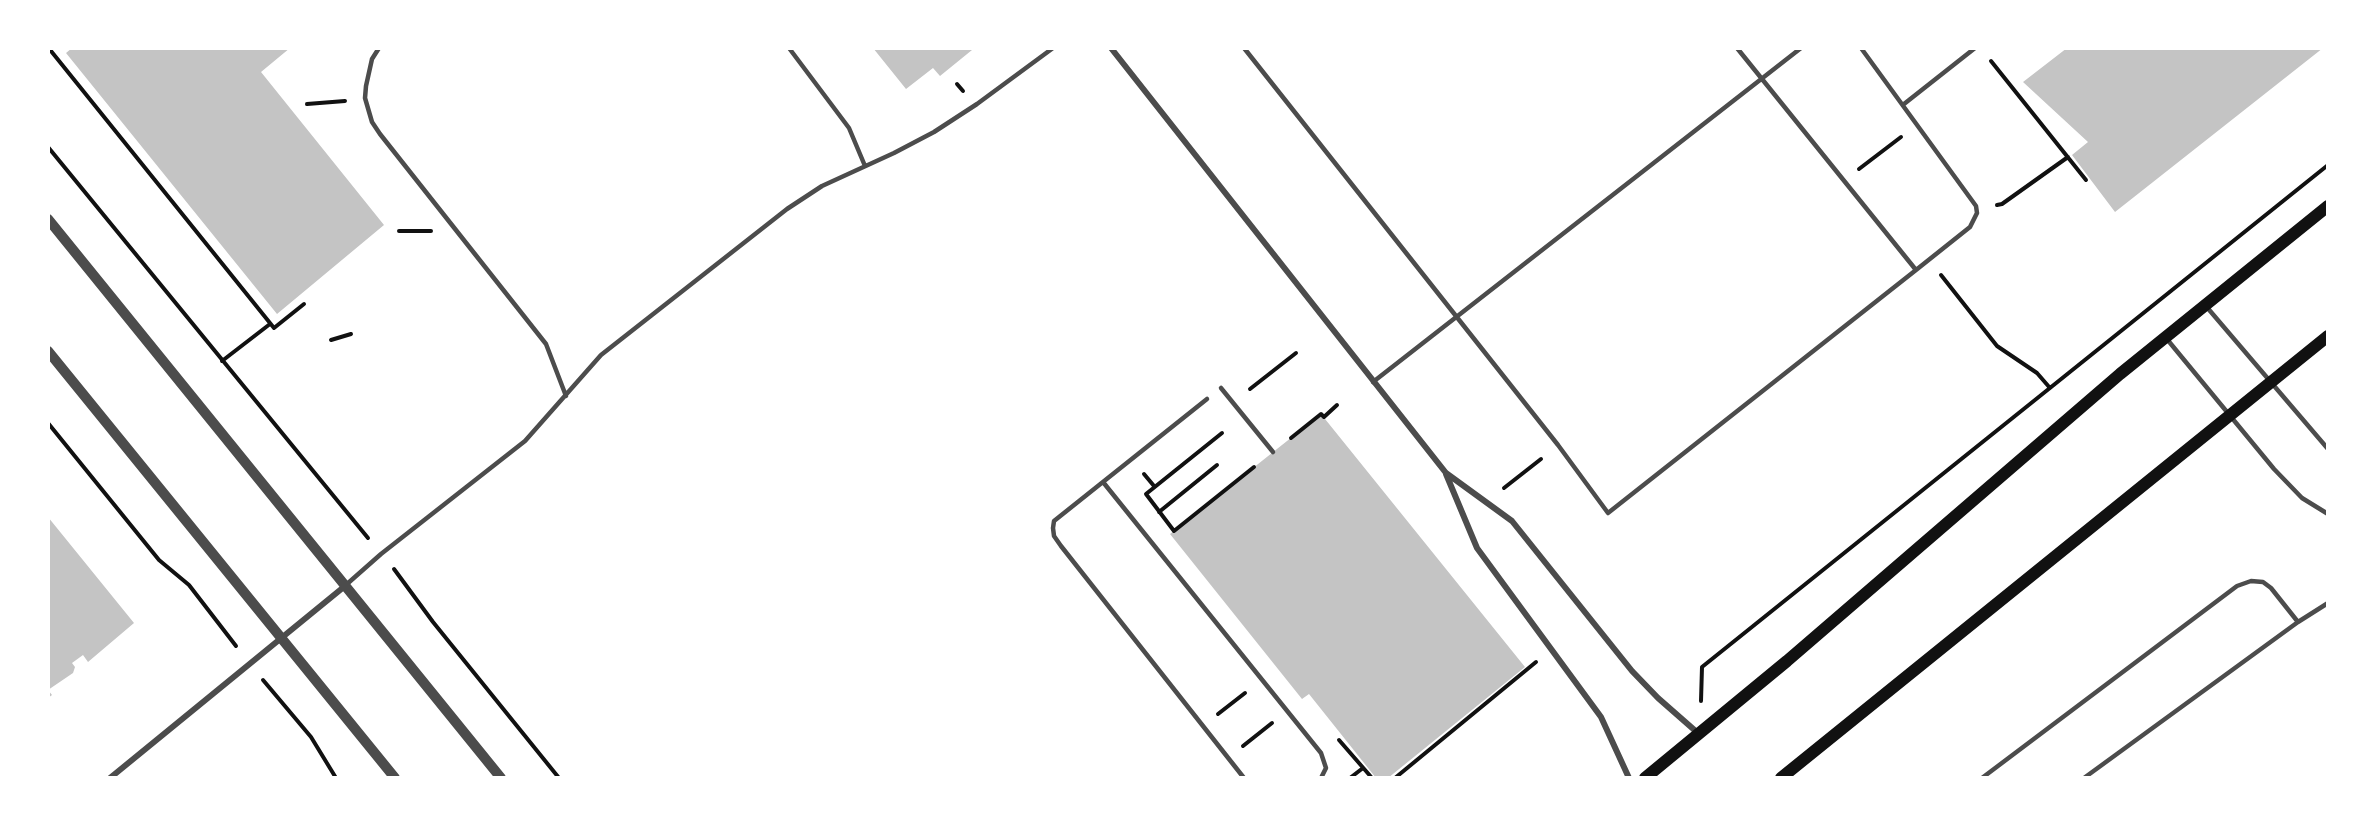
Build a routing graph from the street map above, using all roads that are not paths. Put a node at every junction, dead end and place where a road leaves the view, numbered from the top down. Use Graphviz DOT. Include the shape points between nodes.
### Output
graph roads {
  1 [pos="379,48"];
  2 [pos="789,48"];
  3 [pos="1053,48"];
  4 [pos="1111,48"];
  5 [pos="1244,48"];
  6 [pos="1737,48"];
  7 [pos="1802,48"];
  8 [pos="1861,48"];
  9 [pos="1975,48"];
  10 [pos="1761,79"];
  11 [pos="1904,104"];
  12 [pos="866,166"];
  13 [pos="2328,206"];
  14 [pos="48,219"];
  15 [pos="1916,270"];
  16 [pos="2205,305"];
  17 [pos="1456,317"];
  18 [pos="2328,336"];
  19 [pos="2166,337"];
  20 [pos="48,351"];
  21 [pos="1372,382"];
  22 [pos="2270,382"];
  23 [pos="1221,388"];
  24 [pos="566,396"];
  25 [pos="1207,399"];
  26 [pos="2230,414"];
  27 [pos="2328,449"];
  28 [pos="1273,452"];
  29 [pos="1446,473"];
  30 [pos="1103,482"];
  31 [pos="2328,514"];
  32 [pos="345,586"];
  33 [pos="2328,603"];
  34 [pos="2298,622"];
  35 [pos="282,637"];
  36 [pos="1700,734"];
  37 [pos="110,778"];
  38 [pos="395,778"];
  39 [pos="501,778"];
  40 [pos="1244,778"];
  41 [pos="1321,778"];
  42 [pos="1629,778"];
  43 [pos="1646,778"];
  44 [pos="1781,778"];
  45 [pos="1982,778"];
  46 [pos="2084,778"];
  1 -- 24 [label="lane" via="372,59 366,86 372,122 546,344"];
  2 -- 12 [label="lane" via="849,128"];
  3 -- 12 [label="lane" via="934,132"];
  4 -- 21 [label="street"];
  5 -- 17 [label="lane"];
  6 -- 10 [label="lane"];
  7 -- 10 [label="lane"];
  8 -- 11 [label="lane"];
  9 -- 11 [label="lane"];
  10 -- 15 [label="lane"];
  10 -- 17 [label="lane"];
  11 -- 15 [label="lane" via="1973,200 1977,213 1970,227"];
  12 -- 24 [label="lane" via="787,208 602,355"];
  13 -- 16 [label="main road"];
  14 -- 32 [label="street"];
  15 -- 17 [label="lane" via="1608,513"];
  16 -- 19 [label="main road"];
  16 -- 22 [label="lane"];
  17 -- 21 [label="lane"];
  18 -- 22 [label="main road"];
  19 -- 26 [label="lane"];
  19 -- 36 [label="main road"];
  20 -- 35 [label="street"];
  21 -- 29 [label="street"];
  22 -- 26 [label="main road"];
  22 -- 27 [label="lane"];
  23 -- 28 [label="lane"];
  24 -- 32 [label="lane" via="525,441"];
  25 -- 30 [label="lane"];
  26 -- 31 [label="lane" via="2302,498"];
  26 -- 44 [label="main road"];
  29 -- 36 [label="street" via="1512,521 1632,671"];
  29 -- 42 [label="street" via="1477,548 1601,717"];
  30 -- 40 [label="lane" via="1054,521 1054,536"];
  30 -- 41 [label="lane" via="1316,746 1326,763"];
  32 -- 35 [label="street"];
  32 -- 39 [label="street"];
  33 -- 34 [label="lane"];
  34 -- 45 [label="lane" via="2263,582 2237,586"];
  34 -- 46 [label="lane"];
  35 -- 37 [label="street"];
  35 -- 38 [label="street"];
  36 -- 43 [label="main road"];
}
